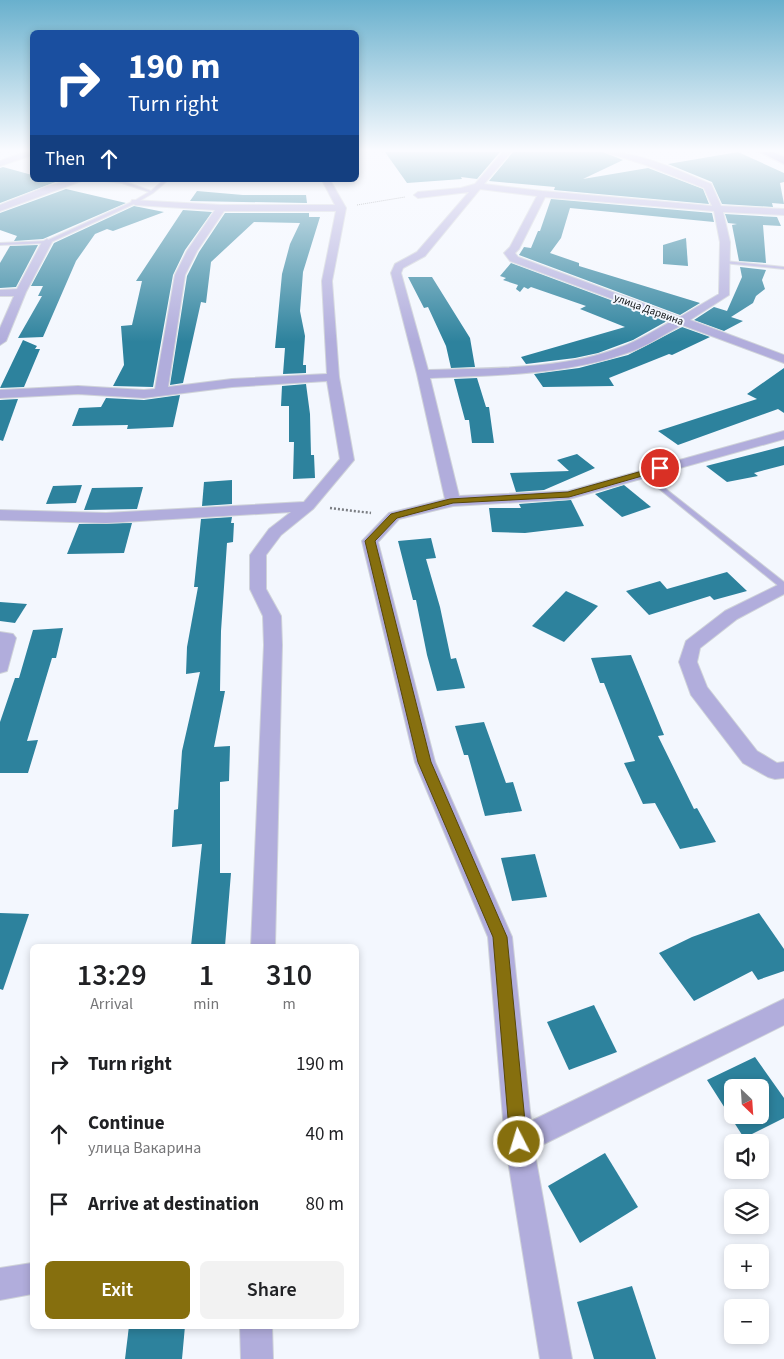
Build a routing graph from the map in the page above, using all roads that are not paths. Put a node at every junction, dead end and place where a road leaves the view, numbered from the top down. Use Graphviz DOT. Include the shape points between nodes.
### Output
graph roads {
  1 [pos="105,215"];
  2 [pos="216,215"];
  3 [pos="340,215"];
  4 [pos="454,215"];
  5 [pos="531,215"];
  6 [pos="720,215"];
  7 [pos="47,242"];
  8 [pos="0,244"];
  9 [pos="725,262"];
  10 [pos="784,268"];
  11 [pos="21,292"];
  12 [pos="0,293"];
  13 [pos="681,321"];
  14 [pos="0,341"];
  15 [pos="784,359"];
  16 [pos="424,374"];
  17 [pos="333,378"];
  18 [pos="162,392"];
  19 [pos="0,394"];
  20 [pos="784,435"];
  21 [pos="643,473"];
  22 [pos="453,500"];
  23 [pos="308,506"];
  24 [pos="0,515"];
  25 [pos="784,586"];
  26 [pos="0,638"];
  27 [pos="0,666"];
  28 [pos="784,770"];
  29 [pos="263,944"];
  30 [pos="784,1012"];
  31 [pos="519,1142"];
  32 [pos="30,1280"];
  33 [pos="0,1284"];
  34 [pos="256,1329"];
  35 [pos="257,1359"];
  36 [pos="556,1359"];
  1 -- 7 [label="lane"];
  2 -- 18 [label="street" via="180,275"];
  3 -- 17 [label="street" via="327,281"];
  4 -- 16 [label="street" via="422,254 399,266 396,273"];
  5 -- 13 [label="street, улица Дарвина" via="509,253 514,259"];
  6 -- 9 [label="street" via="726,242"];
  7 -- 8 [label="lane"];
  7 -- 11 [label="street"];
  9 -- 10 [label="lane"];
  9 -- 13 [label="street" via="724,294"];
  11 -- 12 [label="street"];
  11 -- 14 [label="street"];
  13 -- 15 [label="street, улица Дарвина"];
  13 -- 16 [label="street" via="625,350 583,362 516,371"];
  16 -- 22 [label="street"];
  17 -- 18 [label="street" via="232,383"];
  17 -- 23 [label="street" via="347,460"];
  18 -- 19 [label="street" via="78,390"];
  20 -- 21 [label="street"];
  21 -- 22 [label="street" via="569,495"];
  21 -- 25 [label="lane"];
  22 -- 31 [label="street" via="394,516 370,541 424,762 500,937"];
  23 -- 24 [label="street" via="106,518"];
  23 -- 29 [label="street" via="275,532 258,554 258,590 272,616 273,645"];
  25 -- 28 [label="street" via="731,615 692,645 688,662 698,690 750,757 775,770"];
  26 -- 27 [label="street" via="7,638"];
  30 -- 31 [label="street"];
  31 -- 36 [label="street"];
  32 -- 33 [label="street"];
  34 -- 35 [label="street"];
}
